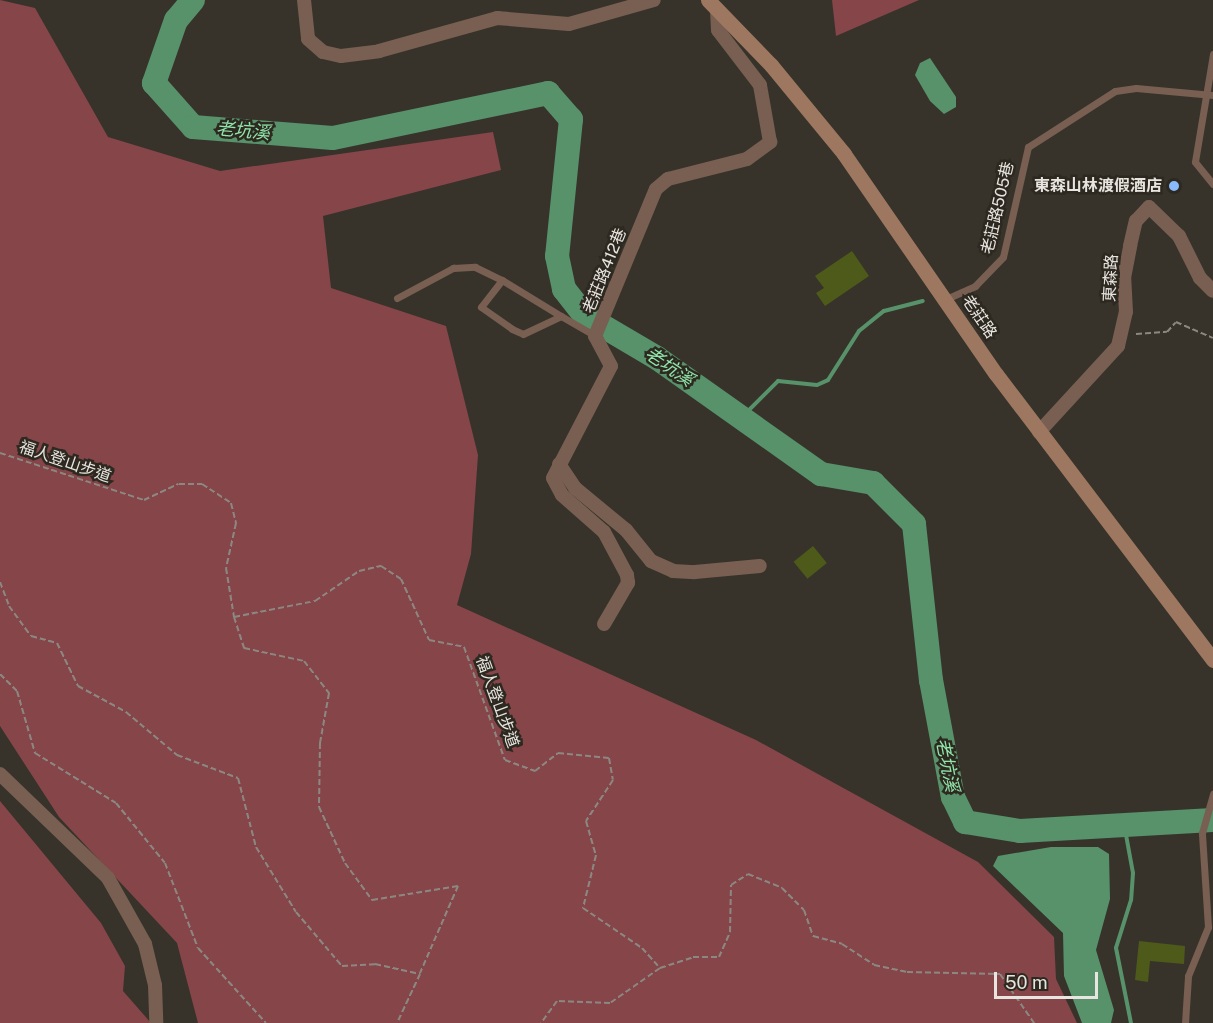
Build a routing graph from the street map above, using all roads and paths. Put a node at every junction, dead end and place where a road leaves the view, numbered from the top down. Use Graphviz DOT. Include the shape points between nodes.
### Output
graph roads {
  1 [pos="304,0"];
  2 [pos="654,0"];
  3 [pos="713,4"];
  4 [pos="1213,54"];
  5 [pos="1210,95"];
  6 [pos="1213,184"];
  7 [pos="502,279"];
  8 [pos="1213,291"];
  9 [pos="397,298"];
  10 [pos="946,299"];
  11 [pos="561,316"];
  12 [pos="1121,332"];
  13 [pos="595,336"];
  14 [pos="1213,338"];
  15 [pos="1039,432"];
  16 [pos="0,453"];
  17 [pos="559,464"];
  18 [pos="760,566"];
  19 [pos="0,582"];
  20 [pos="234,617"];
  21 [pos="604,624"];
  22 [pos="1213,660"];
  23 [pos="0,674"];
  24 [pos="0,774"];
  25 [pos="1211,796"];
  26 [pos="660,968"];
  27 [pos="420,974"];
  28 [pos="156,1023"];
  29 [pos="266,1023"];
  30 [pos="397,1023"];
  31 [pos="541,1023"];
  32 [pos="1034,1023"];
  33 [pos="1185,1023"];
  1 -- 2 [label="street" via="302,18 308,39 323,52 341,56 379,51 496,18 569,24"];
  3 -- 10 [label="street, 老莊路" via="771,65 844,154"];
  3 -- 13 [label="street, 老莊路412巷" via="718,30 759,86 770,142 747,159 668,179 656,189"];
  4 -- 5 [label="lane"];
  5 -- 6 [label="lane" via="1195,162"];
  5 -- 10 [label="lane, 老莊路505巷" via="1136,87 1115,91 1028,147 1003,257 975,286"];
  7 -- 9 [label="lane" via="475,267 453,268"];
  7 -- 11 [label="lane"];
  7 -- 11 [label="lane" via="481,307 512,329 523,334"];
  8 -- 12 [label="street, 東森路" via="1200,278 1179,236 1149,207 1136,220 1130,246"];
  10 -- 15 [label="street, 老莊路"];
  11 -- 13 [label="lane"];
  12 -- 14 [label="path" via="1150,336 1167,332 1176,322"];
  12 -- 15 [label="street, 東森路" via="1118,346 1101,370"];
  13 -- 17 [label="street, 老莊路412巷" via="611,366"];
  15 -- 22 [label="street, 老莊路"];
  16 -- 20 [label="path, 福人登山步道" via="144,500 179,484 202,484 231,503 236,523 226,568"];
  17 -- 18 [label="street" via="582,495 662,567 713,572"];
  17 -- 21 [label="street" via="555,485 604,532 627,575 628,583"];
  19 -- 27 [label="path" via="9,606 31,636 57,643 78,686 126,712 177,755 238,778 256,847 296,912 342,966 375,964"];
  20 -- 26 [label="path, 福人登山步道" via="315,602 360,571 381,566 401,579 429,640 464,647 505,760 535,771 558,753 609,758 613,780 586,821 596,855 583,908 642,948"];
  20 -- 27 [label="path" via="244,648 304,661 329,693 320,743 318,807 345,863 372,900 458,886"];
  23 -- 29 [label="path" via="17,691 34,753 116,803 165,863 198,948"];
  24 -- 28 [label="street" via="108,878 145,944 155,985"];
  25 -- 33 [label="lane" via="1202,833 1208,927 1188,976"];
  26 -- 31 [label="path" via="610,1003 557,1001"];
  26 -- 32 [label="path" via="693,957 719,957 730,932 731,885 748,874 782,888 804,910 813,936 842,944 874,965 907,972 1000,974"];
  27 -- 30 [label="path"];
}
